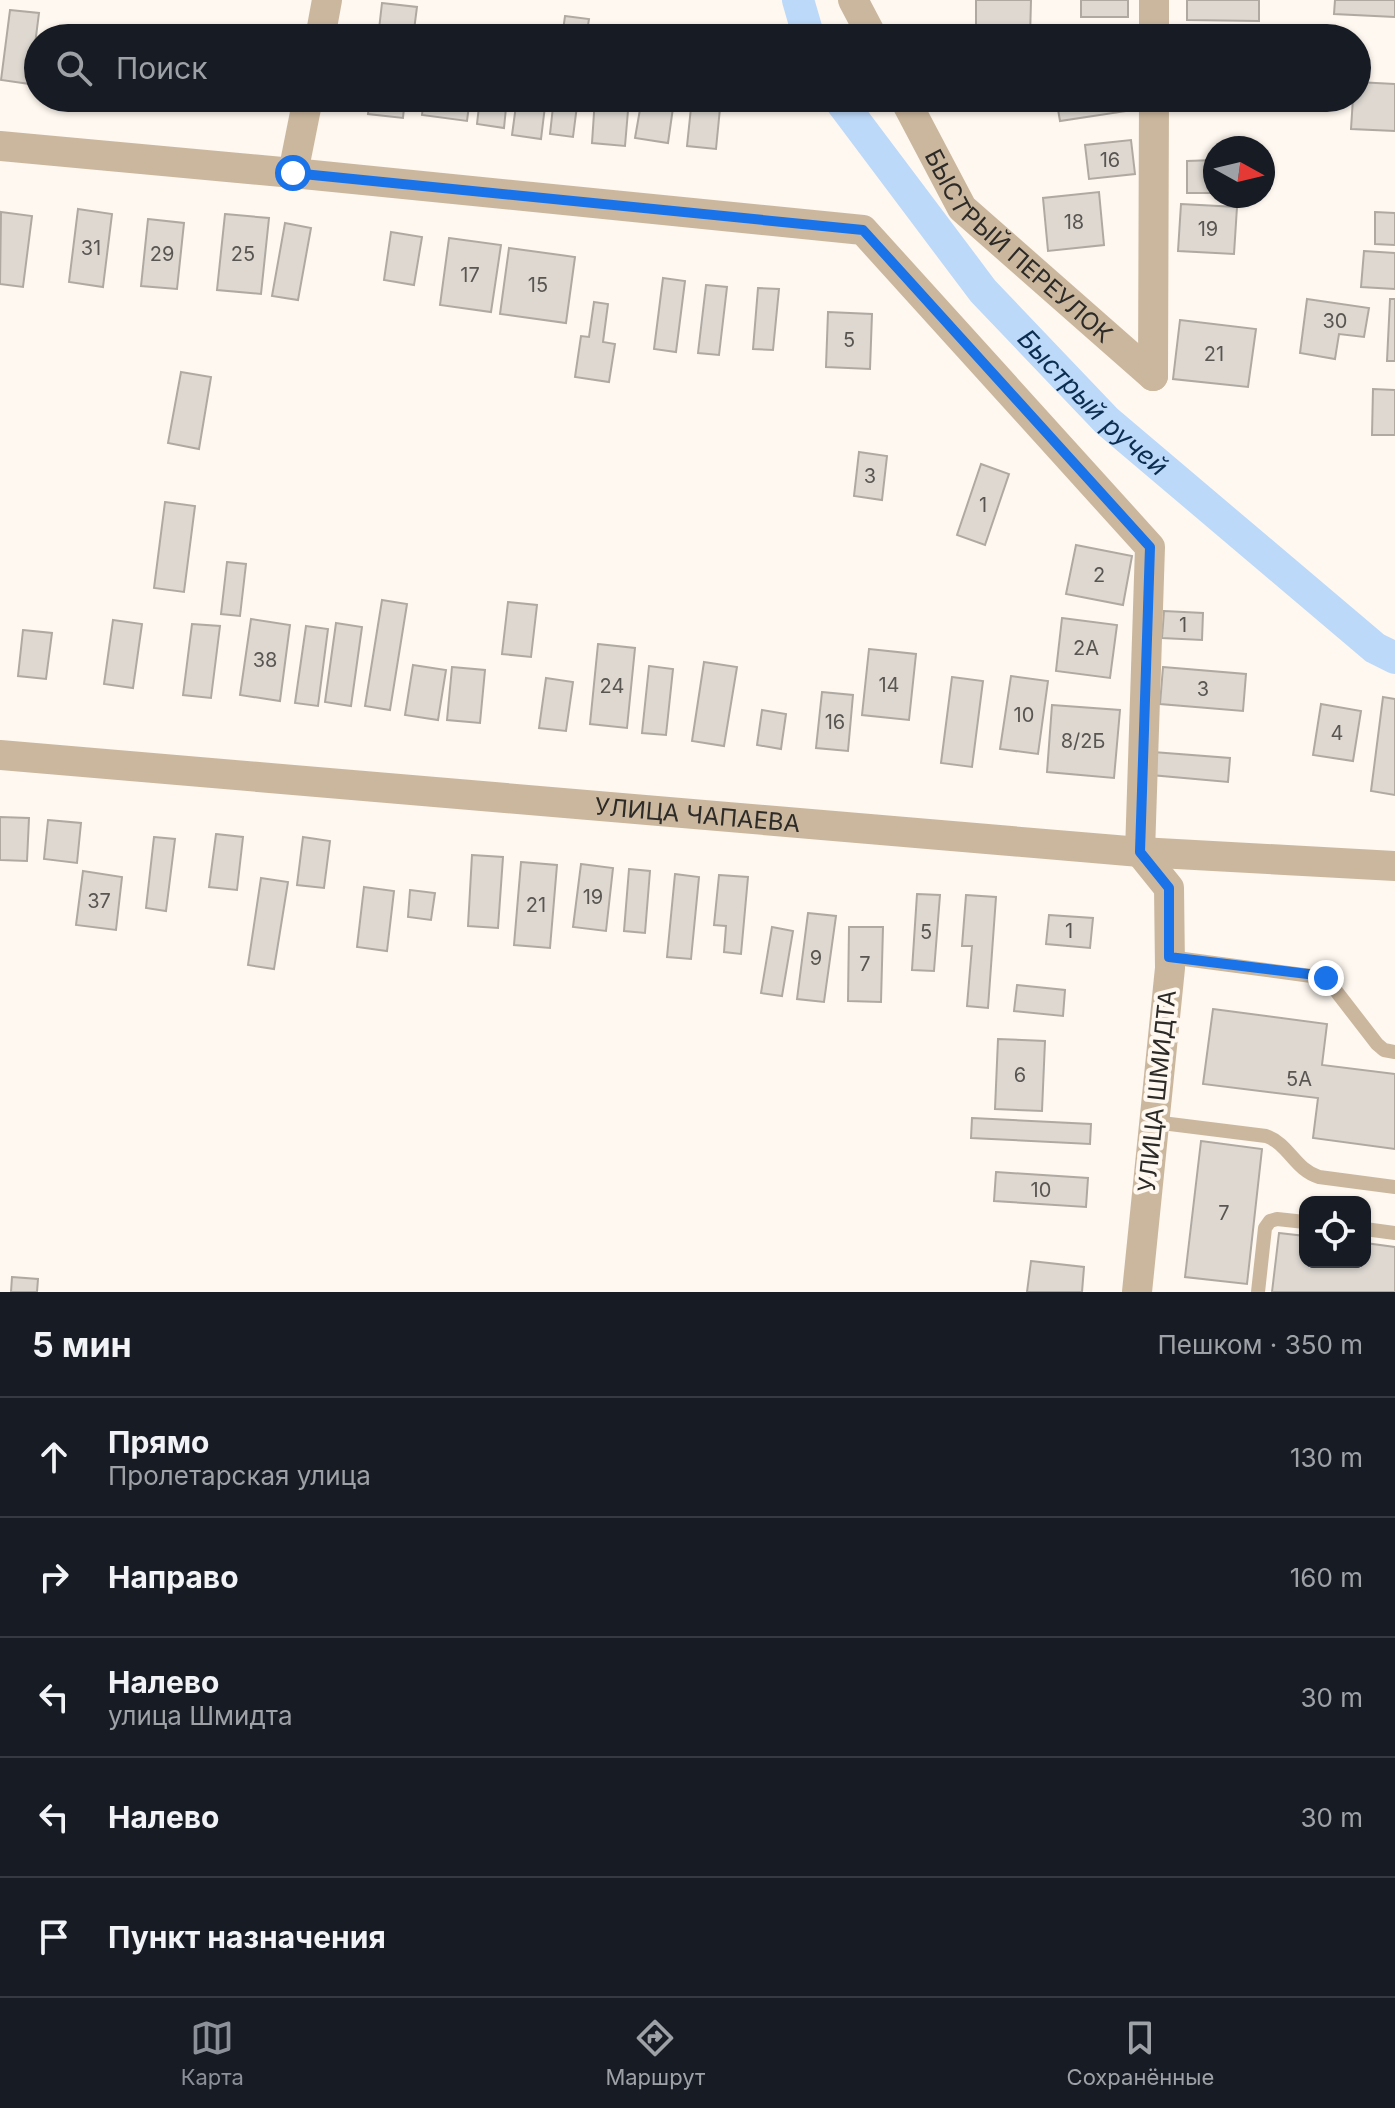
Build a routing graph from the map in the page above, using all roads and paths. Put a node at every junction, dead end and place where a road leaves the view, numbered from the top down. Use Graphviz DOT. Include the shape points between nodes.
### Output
graph roads {
  1 [pos="327,0"];
  2 [pos="853,0"];
  3 [pos="1154,0"];
  4 [pos="323,24"];
  5 [pos="866,24"];
  6 [pos="1154,24"];
  7 [pos="305,112"];
  8 [pos="911,112"];
  9 [pos="1154,112"];
  10 [pos="0,146"];
  11 [pos="293,173"];
  12 [pos="0,755"];
  13 [pos="1140,852"];
  14 [pos="1395,866"];
  15 [pos="1169,957"];
  16 [pos="1395,1052"];
  17 [pos="1154,1122"];
  18 [pos="1395,1187"];
  19 [pos="1299,1221"];
  20 [pos="1371,1230"];
  21 [pos="1395,1233"];
  22 [pos="1137,1292"];
  23 [pos="1258,1292"];
  1 -- 4 [label="street"];
  2 -- 5 [label="street"];
  3 -- 6 [label="street"];
  7 -- 11 [label="street"];
  8 -- 9 [label="street, БЫСТРЫЙ ПЕРЕУЛОК" via="962,208 1153,376"];
  10 -- 11 [label="street"];
  11 -- 13 [label="street" via="863,230 1150,547"];
  12 -- 13 [label="street, УЛИЦА ЧАПАЕВА"];
  13 -- 14 [label="street, УЛИЦА ЧАПАЕВА"];
  13 -- 15 [label="street, УЛИЦА ШМИДТА" via="1169,888"];
  15 -- 16 [label="lane" via="1326,978 1377,1044"];
  15 -- 17 [label="street, УЛИЦА ШМИДТА"];
  17 -- 18 [label="lane" via="1266,1136 1277,1140 1308,1174"];
  17 -- 22 [label="street, УЛИЦА ШМИДТА"];
  19 -- 23 [label="lane" via="1277,1219 1265,1228"];
  20 -- 21 [label="lane"];
}
